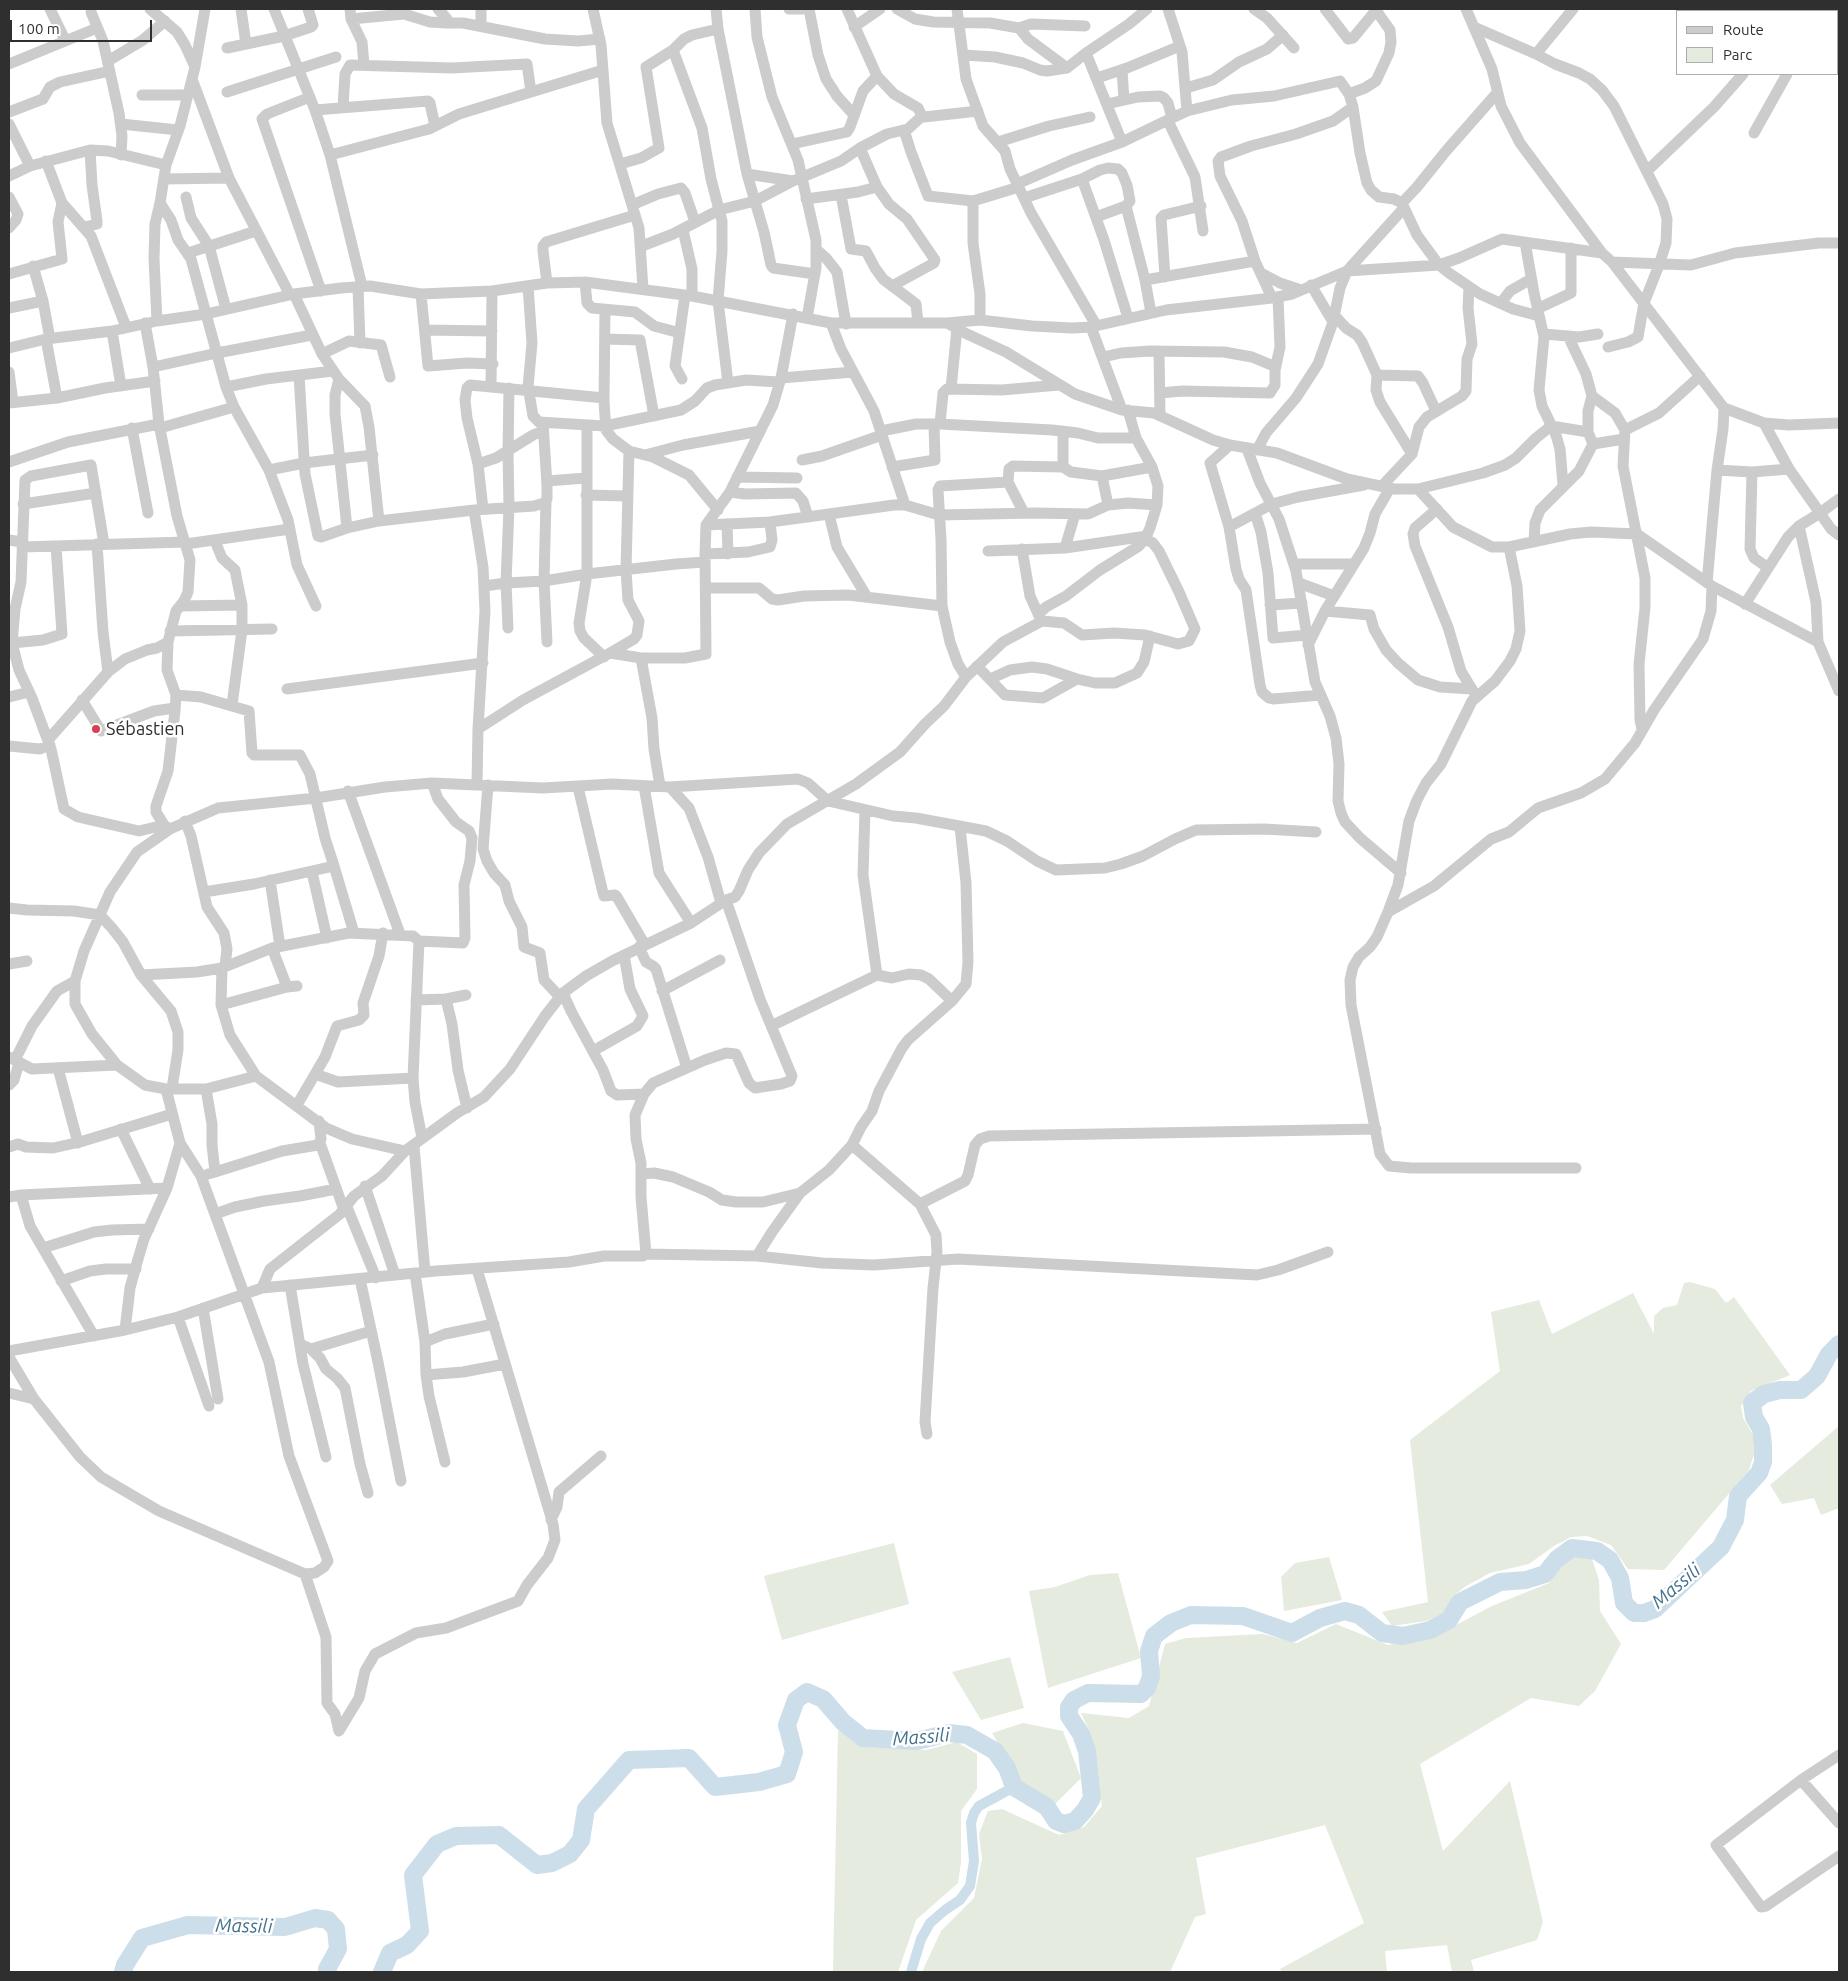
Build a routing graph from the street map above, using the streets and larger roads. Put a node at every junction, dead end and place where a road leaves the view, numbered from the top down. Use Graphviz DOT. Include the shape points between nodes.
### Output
graph roads {
  1 [pos="50,9"];
  2 [pos="150,9"];
  3 [pos="205,9"];
  4 [pos="241,9"];
  5 [pos="274,9"];
  6 [pos="308,9"];
  7 [pos="438,9"];
  8 [pos="482,9"];
  9 [pos="593,9"];
  10 [pos="716,9"];
  11 [pos="754,9"];
  12 [pos="789,9"];
  13 [pos="802,9"];
  14 [pos="809,9"];
  15 [pos="847,9"];
  16 [pos="880,9"];
  17 [pos="897,9"];
  18 [pos="968,9"];
  19 [pos="1147,9"];
  20 [pos="1168,9"];
  21 [pos="1254,9"];
  22 [pos="1325,9"];
  23 [pos="1376,9"];
  24 [pos="1466,9"];
  25 [pos="1573,9"];
  26 [pos="91,12"];
  27 [pos="415,13"];
  28 [pos="1270,13"];
  29 [pos="350,14"];
  30 [pos="958,16"];
  31 [pos="165,21"];
  32 [pos="446,23"];
  33 [pos="481,26"];
  34 [pos="1085,26"];
  35 [pos="854,27"];
  36 [pos="1474,27"];
  37 [pos="97,28"];
  38 [pos="1019,28"];
  39 [pos="718,29"];
  40 [pos="284,36"];
  41 [pos="1282,36"];
  42 [pos="65,40"];
  43 [pos="600,40"];
  44 [pos="246,44"];
  45 [pos="1180,46"];
  46 [pos="227,48"];
  47 [pos="1294,48"];
  48 [pos="673,50"];
  49 [pos="1086,53"];
  50 [pos="1536,54"];
  51 [pos="964,55"];
  52 [pos="336,57"];
  53 [pos="9,64"];
  54 [pos="364,65"];
  55 [pos="109,66"];
  56 [pos="195,67"];
  57 [pos="298,68"];
  58 [pos="1067,68"];
  59 [pos="603,70"];
  60 [pos="1122,70"];
  61 [pos="1742,75"];
  62 [pos="1786,75"];
  63 [pos="877,76"];
  64 [pos="1097,78"];
  65 [pos="192,79"];
  66 [pos="1186,88"];
  67 [pos="228,92"];
  68 [pos="530,92"];
  69 [pos="1497,93"];
  70 [pos="1349,94"];
  71 [pos="142,95"];
  72 [pos="187,95"];
  73 [pos="310,97"];
  74 [pos="1124,100"];
  75 [pos="1107,104"];
  76 [pos="343,107"];
  77 [pos="1353,107"];
  78 [pos="315,110"];
  79 [pos="9,112"];
  80 [pos="978,112"];
  81 [pos="1187,112"];
  82 [pos="854,115"];
  83 [pos="922,116"];
  84 [pos="1090,117"];
  85 [pos="1170,120"];
  86 [pos="9,124"];
  87 [pos="121,124"];
  88 [pos="435,126"];
  89 [pos="178,130"];
  90 [pos="904,130"];
  91 [pos="1754,133"];
  92 [pos="998,142"];
  93 [pos="1122,142"];
  94 [pos="792,144"];
  95 [pos="860,148"];
  96 [pos="90,150"];
  97 [pos="330,155"];
  98 [pos="121,156"];
  99 [pos="46,161"];
  100 [pos="620,164"];
  101 [pos="166,165"];
  102 [pos="30,166"];
  103 [pos="1648,171"];
  104 [pos="747,174"];
  105 [pos="9,176"];
  106 [pos="229,178"];
  107 [pos="164,179"];
  108 [pos="1082,179"];
  109 [pos="797,180"];
  110 [pos="1018,185"];
  111 [pos="877,187"];
  112 [pos="841,195"];
  113 [pos="9,197"];
  114 [pos="186,197"];
  115 [pos="1024,198"];
  116 [pos="806,200"];
  117 [pos="755,201"];
  118 [pos="973,201"];
  119 [pos="62,203"];
  120 [pos="160,203"];
  121 [pos="1403,205"];
  122 [pos="1126,206"];
  123 [pos="1201,206"];
  124 [pos="634,210"];
  125 [pos="719,210"];
  126 [pos="1096,216"];
  127 [pos="695,222"];
  128 [pos="85,227"];
  129 [pos="9,228"];
  130 [pos="683,230"];
  131 [pos="256,231"];
  132 [pos="1204,231"];
  133 [pos="1525,242"];
  134 [pos="1839,243"];
  135 [pos="209,246"];
  136 [pos="642,246"];
  137 [pos="1571,248"];
  138 [pos="816,249"];
  139 [pos="188,253"];
  140 [pos="1602,253"];
  141 [pos="1255,261"];
  142 [pos="1612,262"];
  143 [pos="1439,265"];
  144 [pos="1660,265"];
  145 [pos="33,266"];
  146 [pos="1347,271"];
  147 [pos="1261,273"];
  148 [pos="9,274"];
  149 [pos="815,274"];
  150 [pos="1165,277"];
  151 [pos="1531,279"];
  152 [pos="1145,280"];
  153 [pos="585,282"];
  154 [pos="547,283"];
  155 [pos="360,286"];
  156 [pos="528,286"];
  157 [pos="892,286"];
  158 [pos="1469,287"];
  159 [pos="1306,288"];
  160 [pos="643,289"];
  161 [pos="321,291"];
  162 [pos="492,291"];
  163 [pos="422,294"];
  164 [pos="292,295"];
  165 [pos="689,295"];
  166 [pos="1275,298"];
  167 [pos="43,301"];
  168 [pos="718,301"];
  169 [pos="1501,303"];
  170 [pos="1644,303"];
  171 [pos="9,308"];
  172 [pos="226,309"];
  173 [pos="605,310"];
  174 [pos="1538,312"];
  175 [pos="1151,313"];
  176 [pos="206,314"];
  177 [pos="793,314"];
  178 [pos="807,318"];
  179 [pos="1128,318"];
  180 [pos="1334,319"];
  181 [pos="980,320"];
  182 [pos="151,322"];
  183 [pos="831,323"];
  184 [pos="918,323"];
  185 [pos="846,324"];
  186 [pos="952,326"];
  187 [pos="1093,326"];
  188 [pos="126,327"];
  189 [pos="425,330"];
  190 [pos="112,331"];
  191 [pos="492,331"];
  192 [pos="680,333"];
  193 [pos="1544,334"];
  194 [pos="1598,334"];
  195 [pos="312,335"];
  196 [pos="1568,336"];
  197 [pos="48,339"];
  198 [pos="605,339"];
  199 [pos="360,343"];
  200 [pos="1608,347"];
  201 [pos="9,348"];
  202 [pos="1159,351"];
  203 [pos="217,352"];
  204 [pos="322,354"];
  205 [pos="1103,357"];
  206 [pos="493,364"];
  207 [pos="153,367"];
  208 [pos="1276,367"];
  209 [pos="9,372"];
  210 [pos="853,372"];
  211 [pos="299,375"];
  212 [pos="336,375"];
  213 [pos="1377,375"];
  214 [pos="1700,376"];
  215 [pos="390,377"];
  216 [pos="682,379"];
  217 [pos="780,380"];
  218 [pos="154,381"];
  219 [pos="728,383"];
  220 [pos="1060,385"];
  221 [pos="121,386"];
  222 [pos="491,386"];
  223 [pos="226,387"];
  224 [pos="509,388"];
  225 [pos="952,389"];
  226 [pos="529,390"];
  227 [pos="1160,393"];
  228 [pos="1592,396"];
  229 [pos="57,398"];
  230 [pos="604,398"];
  231 [pos="11,402"];
  232 [pos="234,407"];
  233 [pos="1724,408"];
  234 [pos="1125,410"];
  235 [pos="1436,411"];
  236 [pos="654,416"];
  237 [pos="1160,416"];
  238 [pos="1764,423"];
  239 [pos="1839,423"];
  240 [pos="937,424"];
  241 [pos="160,426"];
  242 [pos="588,426"];
  243 [pos="605,426"];
  244 [pos="1551,426"];
  245 [pos="543,427"];
  246 [pos="132,428"];
  247 [pos="760,431"];
  248 [pos="1063,431"];
  249 [pos="1588,432"];
  250 [pos="882,433"];
  251 [pos="1625,435"];
  252 [pos="1136,438"];
  253 [pos="1593,444"];
  254 [pos="1230,445"];
  255 [pos="1252,449"];
  256 [pos="508,452"];
  257 [pos="628,452"];
  258 [pos="1412,454"];
  259 [pos="373,455"];
  260 [pos="645,455"];
  261 [pos="340,459"];
  262 [pos="802,460"];
  263 [pos="9,462"];
  264 [pos="304,463"];
  265 [pos="478,464"];
  266 [pos="892,467"];
  267 [pos="1062,467"];
  268 [pos="1152,467"];
  269 [pos="1789,468"];
  270 [pos="269,470"];
  271 [pos="1718,470"];
  272 [pos="1752,472"];
  273 [pos="1102,476"];
  274 [pos="737,477"];
  275 [pos="586,478"];
  276 [pos="797,478"];
  277 [pos="547,481"];
  278 [pos="1008,482"];
  279 [pos="1370,484"];
  280 [pos="1564,484"];
  281 [pos="1386,487"];
  282 [pos="1418,489"];
  283 [pos="730,492"];
  284 [pos="96,493"];
  285 [pos="586,495"];
  286 [pos="628,496"];
  287 [pos="1839,499"];
  288 [pos="546,502"];
  289 [pos="23,504"];
  290 [pos="1272,504"];
  291 [pos="905,505"];
  292 [pos="1108,505"];
  293 [pos="1157,505"];
  294 [pos="509,507"];
  295 [pos="1436,509"];
  296 [pos="479,510"];
  297 [pos="718,510"];
  298 [pos="148,512"];
  299 [pos="1255,512"];
  300 [pos="1024,513"];
  301 [pos="1820,513"];
  302 [pos="829,514"];
  303 [pos="1076,514"];
  304 [pos="939,515"];
  305 [pos="808,517"];
  306 [pos="379,521"];
  307 [pos="770,522"];
  308 [pos="726,524"];
  309 [pos="706,525"];
  310 [pos="1799,526"];
  311 [pos="1230,527"];
  312 [pos="347,528"];
  313 [pos="290,529"];
  314 [pos="1637,534"];
  315 [pos="1839,534"];
  316 [pos="1146,537"];
  317 [pos="9,540"];
  318 [pos="215,541"];
  319 [pos="1534,542"];
  320 [pos="186,543"];
  321 [pos="22,544"];
  322 [pos="101,544"];
  323 [pos="56,546"];
  324 [pos="1510,547"];
  325 [pos="1065,548"];
  326 [pos="1022,549"];
  327 [pos="988,550"];
  328 [pos="728,554"];
  329 [pos="705,558"];
  330 [pos="1294,564"];
  331 [pos="1353,564"];
  332 [pos="1767,568"];
  333 [pos="626,570"];
  334 [pos="587,574"];
  335 [pos="544,581"];
  336 [pos="9,582"];
  337 [pos="21,582"];
  338 [pos="506,583"];
  339 [pos="1299,583"];
  340 [pos="1710,584"];
  341 [pos="484,586"];
  342 [pos="706,588"];
  343 [pos="1334,596"];
  344 [pos="867,597"];
  345 [pos="1302,603"];
  346 [pos="1744,604"];
  347 [pos="242,605"];
  348 [pos="180,606"];
  349 [pos="316,606"];
  350 [pos="942,606"];
  351 [pos="1270,606"];
  352 [pos="1324,612"];
  353 [pos="1040,618"];
  354 [pos="508,628"];
  355 [pos="272,629"];
  356 [pos="242,630"];
  357 [pos="1150,636"];
  358 [pos="169,637"];
  359 [pos="11,638"];
  360 [pos="1308,640"];
  361 [pos="547,642"];
  362 [pos="1818,642"];
  363 [pos="607,655"];
  364 [pos="641,658"];
  365 [pos="13,662"];
  366 [pos="483,663"];
  367 [pos="977,666"];
  368 [pos="108,672"];
  369 [pos="966,677"];
  370 [pos="990,679"];
  371 [pos="1077,679"];
  372 [pos="1838,683"];
  373 [pos="287,689"];
  374 [pos="28,692"];
  375 [pos="1474,693"];
  376 [pos="176,695"];
  377 [pos="1321,695"];
  378 [pos="9,697"];
  379 [pos="82,700"];
  380 [pos="232,705"];
  381 [pos="175,708"];
  382 [pos="478,729"];
  383 [pos="1642,729"];
  384 [pos="49,742"];
  385 [pos="9,746"];
  386 [pos="432,783"];
  387 [pos="483,785"];
  388 [pos="644,786"];
  389 [pos="665,786"];
  390 [pos="578,787"];
  391 [pos="348,791"];
  392 [pos="316,798"];
  393 [pos="828,801"];
  394 [pos="865,810"];
  395 [pos="186,821"];
  396 [pos="960,826"];
  397 [pos="167,827"];
  398 [pos="1316,832"];
  399 [pos="334,866"];
  400 [pos="312,872"];
  401 [pos="1401,873"];
  402 [pos="270,880"];
  403 [pos="204,892"];
  404 [pos="723,902"];
  405 [pos="9,908"];
  406 [pos="1388,912"];
  407 [pos="100,915"];
  408 [pos="691,923"];
  409 [pos="354,933"];
  410 [pos="383,933"];
  411 [pos="400,934"];
  412 [pos="327,938"];
  413 [pos="419,941"];
  414 [pos="642,946"];
  415 [pos="276,947"];
  416 [pos="624,955"];
  417 [pos="720,960"];
  418 [pos="27,961"];
  419 [pos="9,964"];
  420 [pos="223,967"];
  421 [pos="142,975"];
  422 [pos="877,975"];
  423 [pos="75,981"];
  424 [pos="662,991"];
  425 [pos="466,995"];
  426 [pos="561,995"];
  427 [pos="446,999"];
  428 [pos="416,1000"];
  429 [pos="952,1002"];
  430 [pos="221,1005"];
  431 [pos="771,1026"];
  432 [pos="593,1050"];
  433 [pos="14,1060"];
  434 [pos="117,1065"];
  435 [pos="58,1068"];
  436 [pos="687,1068"];
  437 [pos="315,1074"];
  438 [pos="256,1076"];
  439 [pos="413,1078"];
  440 [pos="9,1085"];
  441 [pos="169,1089"];
  442 [pos="206,1089"];
  443 [pos="644,1094"];
  444 [pos="297,1106"];
  445 [pos="467,1108"];
  446 [pos="172,1114"];
  447 [pos="319,1121"];
  448 [pos="121,1129"];
  449 [pos="1376,1129"];
  450 [pos="78,1143"];
  451 [pos="180,1143"];
  452 [pos="320,1143"];
  453 [pos="414,1145"];
  454 [pos="852,1145"];
  455 [pos="9,1147"];
  456 [pos="1576,1168"];
  457 [pos="215,1172"];
  458 [pos="641,1174"];
  459 [pos="201,1176"];
  460 [pos="366,1186"];
  461 [pos="166,1188"];
  462 [pos="150,1189"];
  463 [pos="336,1189"];
  464 [pos="800,1194"];
  465 [pos="21,1195"];
  466 [pos="9,1197"];
  467 [pos="920,1204"];
  468 [pos="345,1208"];
  469 [pos="215,1214"];
  470 [pos="149,1229"];
  471 [pos="42,1248"];
  472 [pos="1328,1252"];
  473 [pos="646,1254"];
  474 [pos="757,1256"];
  475 [pos="936,1260"];
  476 [pos="136,1269"];
  477 [pos="478,1269"];
  478 [pos="420,1273"];
  479 [pos="395,1275"];
  480 [pos="376,1278"];
  481 [pos="360,1279"];
  482 [pos="61,1282"];
  483 [pos="290,1285"];
  484 [pos="262,1288"];
  485 [pos="245,1293"];
  486 [pos="203,1308"];
  487 [pos="178,1317"];
  488 [pos="494,1324"];
  489 [pos="125,1330"];
  490 [pos="371,1331"];
  491 [pos="94,1336"];
  492 [pos="425,1342"];
  493 [pos="306,1346"];
  494 [pos="9,1351"];
  495 [pos="9,1357"];
  496 [pos="505,1364"];
  497 [pos="426,1375"];
  498 [pos="9,1393"];
  499 [pos="34,1399"];
  500 [pos="218,1399"];
  501 [pos="209,1406"];
  502 [pos="927,1434"];
  503 [pos="601,1456"];
  504 [pos="326,1457"];
  505 [pos="445,1462"];
  506 [pos="401,1480"];
  507 [pos="368,1493"];
  508 [pos="551,1520"];
  509 [pos="305,1574"];
  510 [pos="1839,1755"];
  511 [pos="1802,1780"];
  512 [pos="1839,1823"];
  513 [pos="1839,1856"];
  1 -- 42 [label="street"];
  2 -- 31 [label="street"];
  3 -- 56 [label="street"];
  4 -- 44 [label="street"];
  5 -- 40 [label="street"];
  6 -- 40 [label="street" via="312,26"];
  7 -- 32 [label="street" via="447,19"];
  8 -- 33 [label="street"];
  9 -- 43 [label="street"];
  10 -- 39 [label="street"];
  11 -- 94 [label="street" via="757,37 772,97"];
  12 -- 13 [label="street"];
  14 -- 82 [label="street" via="826,79"];
  15 -- 35 [label="street"];
  16 -- 35 [label="street"];
  17 -- 30 [label="street" via="926,21"];
  18 -- 30 [label="street"];
  19 -- 49 [label="street"];
  20 -- 45 [label="street"];
  21 -- 28 [label="street"];
  22 -- 23 [label="street" via="1348,39 1353,38"];
  23 -- 70 [label="street" via="1390,30 1389,53 1376,81"];
  24 -- 36 [label="street"];
  25 -- 50 [label="street"];
  26 -- 37 [label="street"];
  27 -- 29 [label="street"];
  27 -- 32 [label="street" via="430,22"];
  28 -- 41 [label="street"];
  29 -- 54 [label="street" via="362,42"];
  30 -- 38 [label="street"];
  30 -- 51 [label="street"];
  31 -- 55 [label="street"];
  31 -- 56 [label="street" via="181,38"];
  32 -- 33 [label="street"];
  33 -- 43 [label="street" via="545,39"];
  34 -- 38 [label="street" via="1031,24"];
  35 -- 63 [label="street"];
  36 -- 50 [label="street"];
  36 -- 69 [label="street" via="1492,69"];
  37 -- 42 [label="street"];
  37 -- 55 [label="street"];
  38 -- 58 [label="street" via="1028,39"];
  39 -- 48 [label="street" via="692,34"];
  39 -- 104 [label="street"];
  40 -- 44 [label="street"];
  40 -- 57 [label="street"];
  41 -- 47 [label="street"];
  41 -- 66 [label="street" via="1267,49 1239,62 1213,80"];
  42 -- 53 [label="street"];
  43 -- 59 [label="street"];
  44 -- 46 [label="street"];
  45 -- 60 [label="street"];
  45 -- 66 [label="street"];
  48 -- 100 [label="street" via="646,68 659,148"];
  48 -- 125 [label="street" via="702,128"];
  49 -- 58 [label="street"];
  49 -- 64 [label="street"];
  50 -- 103 [label="street" via="1579,73 1602,90 1614,106"];
  51 -- 58 [label="street" via="995,56 1040,70"];
  51 -- 80 [label="street" via="966,79"];
  52 -- 57 [label="street"];
  54 -- 68 [label="street" via="452,68 527,64"];
  54 -- 76 [label="street" via="350,65 346,70"];
  55 -- 79 [label="street" via="60,82 50,87 42,100"];
  55 -- 87 [label="street"];
  56 -- 65 [label="street"];
  57 -- 67 [label="street"];
  57 -- 73 [label="street"];
  59 -- 68 [label="street"];
  59 -- 100 [label="street" via="606,117"];
  60 -- 64 [label="street"];
  60 -- 74 [label="street"];
  61 -- 103 [label="street"];
  62 -- 91 [label="street"];
  63 -- 82 [label="street" via="863,91"];
  63 -- 83 [label="street" via="900,99 918,108"];
  64 -- 75 [label="street"];
  65 -- 72 [label="street"];
  65 -- 106 [label="street"];
  66 -- 81 [label="street"];
  68 -- 88 [label="street" via="452,116"];
  69 -- 121 [label="street"];
  69 -- 140 [label="street" via="1520,144"];
  70 -- 77 [label="street"];
  70 -- 81 [label="street" via="1337,81"];
  71 -- 72 [label="street"];
  72 -- 89 [label="street"];
  73 -- 78 [label="street"];
  73 -- 161 [label="street" via="262,119"];
  74 -- 75 [label="street"];
  74 -- 85 [label="street" via="1163,97 1168,103"];
  75 -- 93 [label="street"];
  76 -- 78 [label="street"];
  76 -- 88 [label="street" via="428,101"];
  77 -- 121 [label="street" via="1369,187 1379,197 1394,199"];
  77 -- 141 [label="street" via="1333,121 1219,158 1220,176 1242,221"];
  78 -- 97 [label="street"];
  80 -- 83 [label="street" via="930,118"];
  80 -- 92 [label="street" via="985,129"];
  81 -- 85 [label="street"];
  82 -- 94 [label="street" via="845,133"];
  83 -- 90 [label="street"];
  84 -- 92 [label="street"];
  85 -- 93 [label="street"];
  85 -- 123 [label="street" via="1195,177"];
  86 -- 102 [label="street"];
  87 -- 89 [label="street"];
  87 -- 98 [label="street"];
  88 -- 97 [label="street"];
  89 -- 101 [label="street"];
  90 -- 95 [label="street" via="887,134"];
  90 -- 118 [label="street" via="927,195"];
  92 -- 110 [label="street"];
  93 -- 110 [label="street"];
  94 -- 109 [label="street" via="798,160"];
  95 -- 109 [label="street" via="841,161"];
  95 -- 111 [label="street"];
  96 -- 98 [label="street"];
  96 -- 99 [label="street"];
  96 -- 128 [label="street" via="98,221"];
  97 -- 155 [label="street"];
  98 -- 101 [label="street"];
  99 -- 102 [label="street"];
  99 -- 119 [label="street"];
  100 -- 124 [label="street"];
  101 -- 107 [label="street"];
  102 -- 105 [label="street"];
  103 -- 144 [label="street" via="1667,219 1668,232"];
  104 -- 109 [label="street"];
  104 -- 117 [label="street"];
  106 -- 107 [label="street"];
  106 -- 131 [label="street"];
  107 -- 120 [label="street"];
  108 -- 115 [label="street"];
  108 -- 122 [label="street" via="1108,168 1120,170 1130,197"];
  108 -- 126 [label="street"];
  109 -- 116 [label="street"];
  109 -- 117 [label="street"];
  110 -- 115 [label="street"];
  110 -- 118 [label="street"];
  111 -- 112 [label="street"];
  111 -- 157 [label="street" via="936,260"];
  112 -- 116 [label="street"];
  112 -- 157 [label="street" via="851,250 866,251 878,274"];
  113 -- 129 [label="street" via="18,214"];
  114 -- 135 [label="street" via="191,218"];
  115 -- 187 [label="street"];
  116 -- 138 [label="street"];
  117 -- 125 [label="street"];
  117 -- 149 [label="street" via="773,268"];
  118 -- 181 [label="street"];
  119 -- 128 [label="street"];
  119 -- 145 [label="street" via="58,222 62,259"];
  120 -- 139 [label="street"];
  120 -- 182 [label="street" via="155,224"];
  121 -- 143 [label="street" via="1417,235"];
  121 -- 146 [label="street"];
  122 -- 126 [label="street"];
  122 -- 152 [label="street"];
  123 -- 132 [label="street"];
  123 -- 150 [label="street" via="1160,218"];
  124 -- 127 [label="street" via="658,194 681,188"];
  124 -- 136 [label="street"];
  124 -- 154 [label="street" via="546,242 543,251"];
  125 -- 127 [label="street"];
  125 -- 168 [label="street" via="723,228"];
  126 -- 179 [label="street"];
  127 -- 130 [label="street"];
  128 -- 188 [label="street"];
  130 -- 136 [label="street"];
  130 -- 165 [label="street" via="692,269"];
  131 -- 135 [label="street"];
  131 -- 164 [label="street"];
  133 -- 137 [label="street"];
  133 -- 143 [label="street" via="1497,240"];
  133 -- 151 [label="street"];
  134 -- 144 [label="street" via="1819,242 1735,253 1691,265"];
  135 -- 139 [label="street"];
  135 -- 172 [label="street"];
  136 -- 160 [label="street"];
  137 -- 140 [label="street"];
  137 -- 174 [label="street" via="1571,293"];
  138 -- 149 [label="street"];
  138 -- 185 [label="street" via="837,272"];
  139 -- 176 [label="street"];
  140 -- 142 [label="street"];
  141 -- 147 [label="street"];
  141 -- 150 [label="street"];
  142 -- 144 [label="street"];
  142 -- 170 [label="street"];
  143 -- 146 [label="street"];
  143 -- 158 [label="street"];
  144 -- 170 [label="street"];
  145 -- 148 [label="street"];
  145 -- 167 [label="street"];
  146 -- 159 [label="street"];
  146 -- 180 [label="street"];
  147 -- 159 [label="street" via="1280,283"];
  147 -- 166 [label="street"];
  149 -- 178 [label="street"];
  150 -- 152 [label="street"];
  151 -- 169 [label="street" via="1510,291"];
  151 -- 174 [label="street"];
  152 -- 175 [label="street"];
  153 -- 154 [label="street"];
  153 -- 160 [label="street"];
  153 -- 173 [label="street" via="588,305"];
  154 -- 156 [label="street"];
  155 -- 161 [label="street"];
  155 -- 163 [label="street"];
  155 -- 199 [label="street"];
  156 -- 162 [label="street"];
  156 -- 226 [label="street" via="532,328"];
  157 -- 184 [label="street" via="918,305"];
  158 -- 169 [label="street"];
  158 -- 235 [label="street" via="1472,344 1467,361 1466,391"];
  159 -- 166 [label="street"];
  159 -- 180 [label="street"];
  160 -- 165 [label="street"];
  161 -- 164 [label="street"];
  162 -- 163 [label="street"];
  162 -- 191 [label="street"];
  163 -- 189 [label="street"];
  164 -- 172 [label="street"];
  164 -- 195 [label="street"];
  165 -- 168 [label="street"];
  165 -- 192 [label="street"];
  166 -- 175 [label="street"];
  166 -- 208 [label="street" via="1281,341"];
  167 -- 171 [label="street"];
  167 -- 197 [label="street"];
  168 -- 177 [label="street"];
  168 -- 219 [label="street"];
  169 -- 174 [label="street" via="1513,309"];
  170 -- 200 [label="street" via="1638,338"];
  170 -- 214 [label="street"];
  172 -- 176 [label="street"];
  173 -- 192 [label="street" via="635,312 654,326"];
  173 -- 198 [label="street"];
  174 -- 193 [label="street"];
  175 -- 179 [label="street"];
  176 -- 182 [label="street"];
  176 -- 203 [label="street"];
  177 -- 178 [label="street"];
  177 -- 217 [label="street"];
  178 -- 183 [label="street"];
  179 -- 187 [label="street"];
  180 -- 213 [label="street" via="1358,335"];
  180 -- 255 [label="street" via="1318,364 1307,382"];
  181 -- 186 [label="street"];
  181 -- 187 [label="street" via="1051,327"];
  182 -- 188 [label="street"];
  182 -- 207 [label="street"];
  183 -- 185 [label="street"];
  183 -- 210 [label="street"];
  184 -- 185 [label="street"];
  184 -- 186 [label="street"];
  186 -- 220 [label="street" via="1006,352"];
  186 -- 225 [label="street"];
  187 -- 205 [label="street"];
  188 -- 190 [label="street"];
  189 -- 191 [label="street"];
  189 -- 206 [label="street" via="428,366"];
  190 -- 197 [label="street"];
  190 -- 221 [label="street"];
  191 -- 206 [label="street"];
  192 -- 216 [label="street" via="675,366"];
  193 -- 196 [label="street"];
  193 -- 244 [label="street" via="1539,390"];
  194 -- 196 [label="street"];
  195 -- 203 [label="street"];
  195 -- 204 [label="street"];
  196 -- 228 [label="street" via="1586,374"];
  197 -- 201 [label="street"];
  197 -- 229 [label="street"];
  198 -- 230 [label="street"];
  198 -- 236 [label="street" via="640,340"];
  199 -- 204 [label="street" via="345,342"];
  199 -- 215 [label="street" via="381,345"];
  202 -- 205 [label="street"];
  202 -- 208 [label="street" via="1236,354"];
  202 -- 227 [label="street"];
  203 -- 207 [label="street"];
  203 -- 223 [label="street"];
  204 -- 212 [label="street"];
  205 -- 234 [label="street"];
  206 -- 222 [label="street"];
  207 -- 218 [label="street"];
  208 -- 227 [label="street" via="1275,388 1268,394"];
  209 -- 231 [label="street"];
  210 -- 217 [label="street"];
  210 -- 250 [label="street"];
  211 -- 212 [label="street"];
  211 -- 223 [label="street"];
  211 -- 264 [label="street"];
  212 -- 259 [label="street" via="365,406"];
  212 -- 261 [label="street"];
  213 -- 235 [label="street" via="1418,376"];
  213 -- 258 [label="street" via="1376,390 1380,402"];
  214 -- 233 [label="street"];
  214 -- 251 [label="street" via="1659,413"];
  217 -- 219 [label="street"];
  217 -- 247 [label="street" via="773,405"];
  218 -- 221 [label="street"];
  218 -- 241 [label="street"];
  219 -- 236 [label="street" via="709,387 687,407"];
  220 -- 225 [label="street" via="1002,390"];
  220 -- 234 [label="street" via="1075,394"];
  221 -- 229 [label="street"];
  222 -- 224 [label="street"];
  222 -- 265 [label="street" via="470,385 466,394 466,412"];
  223 -- 232 [label="street"];
  224 -- 226 [label="street"];
  224 -- 256 [label="street"];
  225 -- 240 [label="street" via="943,393"];
  226 -- 230 [label="street"];
  226 -- 245 [label="street" via="533,417"];
  227 -- 237 [label="street"];
  228 -- 249 [label="street"];
  228 -- 251 [label="street" via="1615,413"];
  229 -- 231 [label="street"];
  230 -- 243 [label="street"];
  232 -- 241 [label="street"];
  232 -- 270 [label="street"];
  233 -- 238 [label="street"];
  233 -- 271 [label="street"];
  234 -- 237 [label="street"];
  234 -- 252 [label="street"];
  235 -- 258 [label="street" via="1419,427"];
  236 -- 243 [label="street"];
  237 -- 254 [label="street" via="1201,436"];
  238 -- 239 [label="street"];
  238 -- 269 [label="street"];
  240 -- 248 [label="street"];
  240 -- 250 [label="street" via="916,424"];
  240 -- 266 [label="street" via="935,460"];
  241 -- 246 [label="street"];
  241 -- 320 [label="street" via="177,516"];
  242 -- 243 [label="street"];
  242 -- 245 [label="street"];
  242 -- 275 [label="street"];
  243 -- 257 [label="street" via="613,439"];
  244 -- 249 [label="street"];
  244 -- 280 [label="street" via="1560,449"];
  244 -- 282 [label="street" via="1505,465"];
  245 -- 256 [label="street"];
  245 -- 277 [label="street"];
  246 -- 263 [label="street" via="68,442"];
  246 -- 298 [label="street"];
  247 -- 260 [label="street"];
  247 -- 274 [label="street"];
  248 -- 252 [label="street" via="1098,438"];
  248 -- 267 [label="street"];
  249 -- 253 [label="street"];
  250 -- 262 [label="street" via="822,456"];
  250 -- 266 [label="street"];
  251 -- 253 [label="street"];
  251 -- 314 [label="street" via="1623,466"];
  252 -- 268 [label="street"];
  253 -- 280 [label="street" via="1578,471"];
  254 -- 255 [label="street"];
  254 -- 311 [label="street" via="1210,463"];
  255 -- 279 [label="street" via="1277,453"];
  255 -- 290 [label="street" via="1260,483"];
  256 -- 265 [label="street"];
  256 -- 294 [label="street"];
  257 -- 260 [label="street"];
  257 -- 286 [label="street"];
  258 -- 281 [label="street"];
  259 -- 261 [label="street"];
  259 -- 306 [label="street"];
  260 -- 297 [label="street" via="689,474"];
  261 -- 264 [label="street"];
  261 -- 312 [label="street"];
  264 -- 270 [label="street"];
  264 -- 312 [label="street" via="318,536"];
  265 -- 296 [label="street"];
  266 -- 291 [label="street"];
  267 -- 273 [label="street" via="1084,476"];
  267 -- 278 [label="street" via="1013,466 1009,469"];
  268 -- 273 [label="street"];
  268 -- 293 [label="street" via="1158,486"];
  269 -- 272 [label="street"];
  269 -- 301 [label="street"];
  270 -- 313 [label="street"];
  271 -- 272 [label="street"];
  271 -- 340 [label="street"];
  272 -- 332 [label="street" via="1750,549 1754,558"];
  273 -- 292 [label="street"];
  274 -- 276 [label="street"];
  274 -- 283 [label="street"];
  275 -- 277 [label="street"];
  275 -- 285 [label="street"];
  277 -- 288 [label="street"];
  278 -- 300 [label="street"];
  278 -- 304 [label="street" via="940,486"];
  279 -- 281 [label="street"];
  279 -- 290 [label="street"];
  280 -- 319 [label="street" via="1538,513"];
  281 -- 282 [label="street"];
  281 -- 331 [label="street" via="1367,542"];
  282 -- 295 [label="street"];
  283 -- 297 [label="street"];
  283 -- 305 [label="street" via="796,493 804,502"];
  284 -- 289 [label="street"];
  284 -- 289 [label="street" via="88,465 28,477 24,481"];
  284 -- 322 [label="street"];
  285 -- 286 [label="street"];
  285 -- 334 [label="street"];
  286 -- 333 [label="street"];
  287 -- 301 [label="street"];
  288 -- 294 [label="street"];
  288 -- 335 [label="street"];
  289 -- 321 [label="street"];
  290 -- 299 [label="street"];
  290 -- 330 [label="street"];
  291 -- 302 [label="street"];
  291 -- 304 [label="street"];
  292 -- 293 [label="street"];
  292 -- 303 [label="street" via="1091,514"];
  293 -- 316 [label="street"];
  294 -- 296 [label="street"];
  294 -- 338 [label="street"];
  295 -- 324 [label="street" via="1464,534 1492,547"];
  295 -- 375 [label="street" via="1415,528 1415,546 1448,627 1461,671"];
  296 -- 306 [label="street"];
  296 -- 341 [label="street"];
  297 -- 309 [label="street"];
  299 -- 311 [label="street"];
  299 -- 351 [label="street" via="1264,545"];
  300 -- 303 [label="street"];
  300 -- 304 [label="street"];
  301 -- 310 [label="street"];
  301 -- 315 [label="street" via="1831,529"];
  302 -- 305 [label="street"];
  302 -- 344 [label="street" via="837,547"];
  303 -- 325 [label="street"];
  304 -- 350 [label="street"];
  305 -- 307 [label="street"];
  306 -- 312 [label="street"];
  307 -- 308 [label="street"];
  307 -- 328 [label="street" via="770,547"];
  308 -- 309 [label="street"];
  308 -- 328 [label="street"];
  309 -- 329 [label="street"];
  310 -- 332 [label="street"];
  310 -- 362 [label="street" via="1816,602"];
  311 -- 377 [label="street" via="1236,569 1246,590 1262,692 1273,699"];
  313 -- 318 [label="street"];
  313 -- 349 [label="street" via="297,565"];
  314 -- 319 [label="street" via="1584,533"];
  314 -- 340 [label="street"];
  314 -- 383 [label="street" via="1646,590 1639,664"];
  316 -- 325 [label="street"];
  316 -- 353 [label="street" via="1132,552 1046,607"];
  316 -- 357 [label="street" via="1159,551 1195,629 1189,641 1181,644"];
  317 -- 321 [label="street"];
  318 -- 320 [label="street"];
  318 -- 347 [label="street" via="222,558 236,572"];
  319 -- 324 [label="street"];
  320 -- 322 [label="street"];
  320 -- 348 [label="street" via="190,585"];
  321 -- 323 [label="street"];
  321 -- 337 [label="street"];
  322 -- 323 [label="street"];
  322 -- 368 [label="street" via="103,632"];
  323 -- 359 [label="street" via="62,634 43,640"];
  324 -- 375 [label="street" via="1517,586 1520,639 1514,655 1500,675"];
  325 -- 326 [label="street"];
  326 -- 327 [label="street"];
  326 -- 353 [label="street" via="1030,596"];
  328 -- 329 [label="street"];
  329 -- 333 [label="street"];
  329 -- 342 [label="street"];
  330 -- 331 [label="street"];
  330 -- 339 [label="street"];
  331 -- 343 [label="street"];
  332 -- 346 [label="street"];
  333 -- 334 [label="street"];
  333 -- 363 [label="street" via="628,600 638,619 638,631 634,640"];
  334 -- 335 [label="street"];
  334 -- 363 [label="street" via="580,631 584,638"];
  335 -- 338 [label="street"];
  335 -- 361 [label="street"];
  336 -- 337 [label="street"];
  337 -- 359 [label="street"];
  338 -- 341 [label="street"];
  338 -- 354 [label="street"];
  339 -- 343 [label="street"];
  339 -- 345 [label="street"];
  340 -- 346 [label="street"];
  340 -- 383 [label="street" via="1713,603 1703,639"];
  341 -- 366 [label="street"];
  342 -- 344 [label="street" via="759,588 778,600 819,595"];
  342 -- 364 [label="street" via="706,655"];
  343 -- 352 [label="street"];
  344 -- 350 [label="street"];
  345 -- 351 [label="street"];
  345 -- 360 [label="street"];
  346 -- 362 [label="street"];
  347 -- 348 [label="street"];
  347 -- 356 [label="street"];
  348 -- 358 [label="street"];
  350 -- 369 [label="street" via="950,642"];
  351 -- 360 [label="street" via="1274,638"];
  352 -- 360 [label="street"];
  352 -- 375 [label="street" via="1370,615 1386,650 1418,680"];
  353 -- 357 [label="street" via="1064,623 1083,635"];
  353 -- 367 [label="street" via="1003,642"];
  355 -- 356 [label="street"];
  356 -- 358 [label="street"];
  356 -- 380 [label="street"];
  357 -- 371 [label="street" via="1144,662 1137,673 1116,683"];
  358 -- 368 [label="street" via="157,648 125,659"];
  358 -- 376 [label="street" via="167,670"];
  359 -- 365 [label="street"];
  360 -- 377 [label="street" via="1315,682"];
  362 -- 372 [label="street"];
  363 -- 364 [label="street"];
  363 -- 382 [label="street" via="523,700"];
  364 -- 389 [label="street" via="654,748"];
  365 -- 374 [label="street"];
  366 -- 373 [label="street"];
  366 -- 382 [label="street"];
  367 -- 369 [label="street"];
  367 -- 370 [label="street"];
  368 -- 379 [label="street"];
  369 -- 393 [label="street" via="944,706 900,752"];
  370 -- 371 [label="street" via="1010,670 1032,667"];
  370 -- 371 [label="street" via="1006,695 1043,698"];
  374 -- 378 [label="street"];
  374 -- 384 [label="street"];
  375 -- 401 [label="street" via="1441,764 1414,806"];
  376 -- 380 [label="street"];
  376 -- 381 [label="street"];
  377 -- 401 [label="street" via="1336,738 1340,764 1338,801 1345,822"];
  379 -- 381 [label="street" via="101,731 154,711"];
  379 -- 384 [label="street"];
  380 -- 392 [label="street" via="250,713 252,754 299,754 310,774"];
  381 -- 397 [label="street" via="168,770 156,806 156,814"];
  382 -- 387 [label="street"];
  383 -- 406 [label="street" via="1631,748 1604,779 1581,794 1538,808 1509,832 1492,839 1434,886"];
  384 -- 385 [label="street" via="40,748"];
  384 -- 397 [label="street" via="64,809 69,813 140,832"];
  386 -- 387 [label="street"];
  386 -- 391 [label="street"];
  386 -- 413 [label="street" via="438,798 472,838 464,885 465,938 462,943"];
  387 -- 390 [label="street"];
  387 -- 426 [label="street" via="483,849 487,861 505,885 522,927 524,947 540,953 544,980"];
  388 -- 389 [label="street"];
  388 -- 390 [label="street"];
  388 -- 408 [label="street" via="659,873"];
  389 -- 393 [label="street" via="798,779 808,783"];
  389 -- 404 [label="street" via="689,808"];
  390 -- 414 [label="street" via="602,893 604,896 616,895"];
  391 -- 392 [label="street"];
  391 -- 411 [label="street"];
  392 -- 395 [label="street" via="218,808"];
  392 -- 399 [label="street"];
  393 -- 394 [label="street"];
  393 -- 404 [label="street" via="787,824 759,853 735,897"];
  394 -- 396 [label="street"];
  394 -- 422 [label="street" via="863,875"];
  395 -- 397 [label="street"];
  395 -- 403 [label="street"];
  396 -- 398 [label="street" via="1007,841 1056,870 1121,864 1196,830"];
  396 -- 429 [label="street" via="966,883 968,962 966,984"];
  397 -- 407 [label="street" via="137,852 110,892"];
  399 -- 400 [label="street"];
  399 -- 409 [label="street"];
  400 -- 402 [label="street"];
  400 -- 412 [label="street"];
  401 -- 406 [label="street"];
  402 -- 403 [label="street"];
  402 -- 415 [label="street"];
  403 -- 420 [label="street" via="207,907 224,933 227,949"];
  404 -- 408 [label="street"];
  404 -- 431 [label="street"];
  405 -- 407 [label="street"];
  406 -- 449 [label="street" via="1374,942 1356,962 1350,980 1351,1005"];
  407 -- 421 [label="street" via="123,942"];
  407 -- 423 [label="street"];
  408 -- 414 [label="street"];
  409 -- 410 [label="street"];
  409 -- 412 [label="street"];
  410 -- 411 [label="street"];
  410 -- 437 [label="street" via="363,1003 364,1015 359,1020 337,1026 326,1057"];
  411 -- 413 [label="street" via="413,936"];
  412 -- 415 [label="street"];
  413 -- 428 [label="street"];
  414 -- 416 [label="street"];
  414 -- 424 [label="street" via="646,962 656,969"];
  415 -- 420 [label="street"];
  415 -- 430 [label="street" via="292,986"];
  416 -- 426 [label="street" via="586,976"];
  416 -- 432 [label="street" via="630,989 643,1016 637,1026"];
  417 -- 424 [label="street"];
  418 -- 419 [label="street"];
  420 -- 421 [label="street" via="198,972"];
  420 -- 430 [label="street"];
  421 -- 441 [label="street" via="171,1011 178,1032 178,1050"];
  422 -- 429 [label="street" via="892,978 920,975 929,979"];
  422 -- 431 [label="street"];
  423 -- 433 [label="street" via="57,992 32,1026"];
  423 -- 434 [label="street" via="75,1004 92,1034"];
  424 -- 436 [label="street"];
  425 -- 427 [label="street"];
  426 -- 432 [label="street"];
  426 -- 445 [label="street" via="510,1069 484,1097"];
  427 -- 428 [label="street"];
  427 -- 445 [label="street"];
  428 -- 439 [label="street"];
  429 -- 454 [label="street" via="902,1048"];
  430 -- 438 [label="street" via="230,1035"];
  431 -- 436 [label="street" via="789,1066 790,1081 755,1088 749,1083 736,1054 731,1053"];
  432 -- 443 [label="street" via="614,1094"];
  433 -- 435 [label="street" via="32,1069"];
  433 -- 440 [label="street" via="14,1080"];
  434 -- 435 [label="street"];
  434 -- 441 [label="street" via="145,1085"];
  435 -- 450 [label="street"];
  436 -- 443 [label="street" via="653,1083"];
  437 -- 439 [label="street" via="338,1082"];
  437 -- 444 [label="street"];
  438 -- 442 [label="street"];
  438 -- 444 [label="street"];
  439 -- 453 [label="street"];
  441 -- 442 [label="street"];
  441 -- 446 [label="street"];
  442 -- 457 [label="street"];
  443 -- 458 [label="street" via="635,1115"];
  444 -- 447 [label="street"];
  445 -- 453 [label="street"];
  446 -- 448 [label="street"];
  446 -- 451 [label="street"];
  447 -- 452 [label="street"];
  447 -- 453 [label="street" via="326,1128 352,1139"];
  448 -- 450 [label="street"];
  448 -- 462 [label="street"];
  449 -- 456 [label="street" via="1380,1154 1389,1166"];
  449 -- 467 [label="street" via="989,1136 975,1145 965,1181"];
  450 -- 455 [label="street" via="53,1148 18,1144"];
  451 -- 459 [label="street"];
  451 -- 461 [label="street"];
  452 -- 457 [label="street"];
  452 -- 463 [label="street"];
  453 -- 460 [label="street" via="382,1176"];
  453 -- 478 [label="street"];
  454 -- 464 [label="street"];
  454 -- 467 [label="street"];
  457 -- 459 [label="street"];
  458 -- 464 [label="street" via="672,1177 722,1200 736,1202 763,1202"];
  458 -- 473 [label="street"];
  459 -- 469 [label="street"];
  460 -- 468 [label="street"];
  460 -- 479 [label="street"];
  461 -- 462 [label="street"];
  461 -- 470 [label="street"];
  462 -- 465 [label="street"];
  463 -- 468 [label="street"];
  463 -- 469 [label="street" via="264,1201"];
  464 -- 474 [label="street"];
  465 -- 466 [label="street"];
  465 -- 471 [label="street" via="30,1226"];
  467 -- 475 [label="street" via="936,1235"];
  468 -- 480 [label="street"];
  468 -- 484 [label="street" via="270,1269"];
  469 -- 485 [label="street"];
  470 -- 471 [label="street" via="94,1232"];
  470 -- 476 [label="street"];
  471 -- 482 [label="street"];
  472 -- 475 [label="street" via="1257,1275"];
  473 -- 474 [label="street"];
  473 -- 477 [label="street"];
  474 -- 475 [label="street" via="874,1265"];
  475 -- 502 [label="street" via="927,1376"];
  476 -- 482 [label="street" via="90,1271"];
  476 -- 489 [label="street" via="130,1288"];
  477 -- 478 [label="street"];
  477 -- 488 [label="street"];
  478 -- 479 [label="street"];
  478 -- 492 [label="street"];
  479 -- 480 [label="street"];
  480 -- 481 [label="street"];
  481 -- 483 [label="street"];
  481 -- 490 [label="street"];
  482 -- 491 [label="street"];
  483 -- 484 [label="street"];
  483 -- 493 [label="street"];
  484 -- 485 [label="street"];
  485 -- 486 [label="street"];
  485 -- 509 [label="street" via="269,1362 289,1456 328,1561 315,1573"];
  486 -- 487 [label="street"];
  486 -- 500 [label="street"];
  487 -- 489 [label="street"];
  487 -- 501 [label="street"];
  488 -- 492 [label="street" via="445,1334"];
  488 -- 496 [label="street"];
  489 -- 491 [label="street"];
  490 -- 493 [label="street"];
  490 -- 506 [label="street"];
  491 -- 494 [label="street"];
  492 -- 497 [label="street"];
  493 -- 504 [label="street" via="308,1386"];
  493 -- 507 [label="street" via="345,1388"];
  495 -- 499 [label="street"];
  496 -- 497 [label="street"];
  496 -- 508 [label="street"];
  497 -- 505 [label="street"];
  498 -- 499 [label="street"];
  499 -- 509 [label="street" via="80,1458 102,1477 159,1511"];
  503 -- 508 [label="street" via="559,1492"];
  508 -- 509 [label="street" via="555,1540 553,1548 518,1601 446,1628 416,1633 375,1654 365,1671 359,1698 340,1731 327,1703 326,1637"];
  510 -- 511 [label="street"];
  511 -- 512 [label="street"];
  511 -- 513 [label="street" via="1716,1846 1761,1907"];
}
